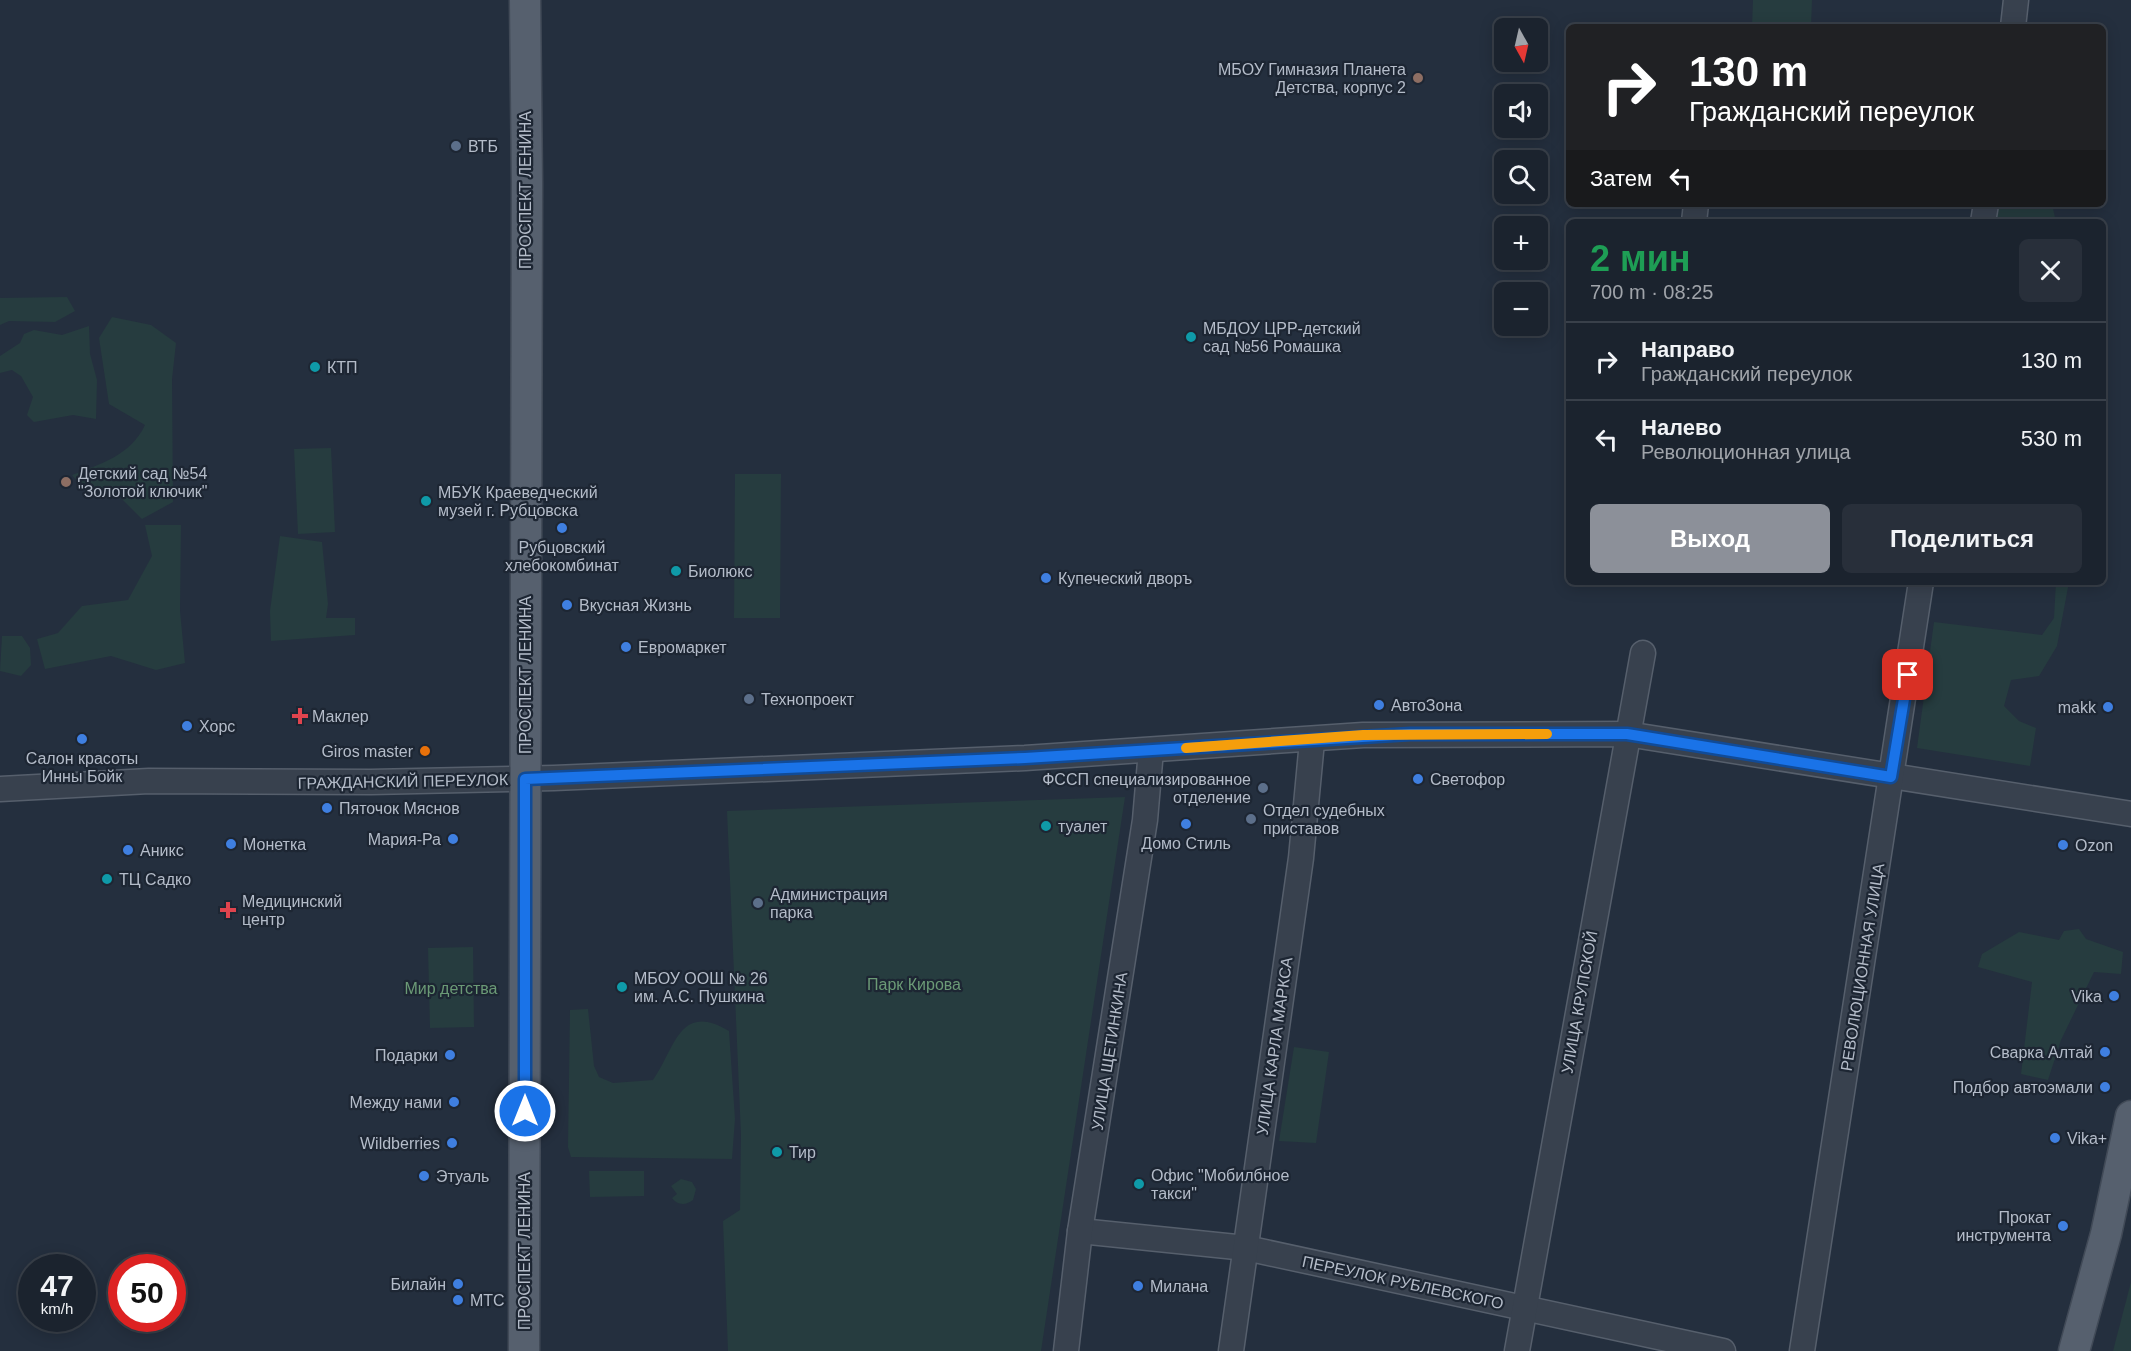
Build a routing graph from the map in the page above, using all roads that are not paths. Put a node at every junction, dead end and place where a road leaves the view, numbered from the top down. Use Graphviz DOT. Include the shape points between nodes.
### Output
graph roads {
  1 [pos="525,0"];
  2 [pos="2016,0"];
  3 [pos="2013,24"];
  4 [pos="1921,585"];
  5 [pos="1643,653"];
  6 [pos="1627,734"];
  7 [pos="1312,741"];
  8 [pos="1151,750"];
  9 [pos="1891,777"];
  10 [pos="525,779"];
  11 [pos="0,789"];
  12 [pos="2131,814"];
  13 [pos="2131,1116"];
  14 [pos="1080,1231"];
  15 [pos="1246,1248"];
  16 [pos="1524,1308"];
  17 [pos="524,1351"];
  18 [pos="1066,1351"];
  19 [pos="1231,1351"];
  20 [pos="1517,1351"];
  21 [pos="1723,1351"];
  22 [pos="1802,1351"];
  23 [pos="2074,1351"];
  1 -- 10 [label="main road, ПРОСПЕКТ ЛЕНИНА"];
  2 -- 3 [label="street"];
  4 -- 9 [label="street, РЕВОЛЮЦИОННАЯ УЛИЦА"];
  5 -- 6 [label="street, УЛИЦА КРУПСКОЙ"];
  6 -- 7 [label="street, ГРАЖДАНСКИЙ ПЕРЕУЛОК" via="1410,734"];
  6 -- 9 [label="street, ГРАЖДАНСКИЙ ПЕРЕУЛОК"];
  6 -- 16 [label="street, УЛИЦА КРУПСКОЙ"];
  7 -- 8 [label="street, ГРАЖДАНСКИЙ ПЕРЕУЛОК"];
  7 -- 15 [label="street, УЛИЦА КАРЛА МАРКСА" via="1301,858"];
  8 -- 10 [label="street, ГРАЖДАНСКИЙ ПЕРЕУЛОК"];
  8 -- 14 [label="street, УЛИЦА ЩЕТИНКИНА" via="1145,820"];
  9 -- 12 [label="street, ГРАЖДАНСКИЙ ПЕРЕУЛОК"];
  9 -- 22 [label="street, РЕВОЛЮЦИОННАЯ УЛИЦА"];
  10 -- 11 [label="street, ГРАЖДАНСКИЙ ПЕРЕУЛОК" via="149,781"];
  10 -- 17 [label="main road, ПРОСПЕКТ ЛЕНИНА"];
  13 -- 23 [label="main road" via="2106,1234"];
  14 -- 15 [label="street, ПЕРЕУЛОК РУБЛЕВСКОГО"];
  14 -- 18 [label="street, УЛИЦА ЩЕТИНКИНА"];
  15 -- 16 [label="street, ПЕРЕУЛОК РУБЛЕВСКОГО"];
  15 -- 19 [label="street, УЛИЦА КАРЛА МАРКСА"];
  16 -- 20 [label="street, УЛИЦА КРУПСКОЙ"];
  16 -- 21 [label="street, ПЕРЕУЛОК РУБЛЕВСКОГО"];
}
